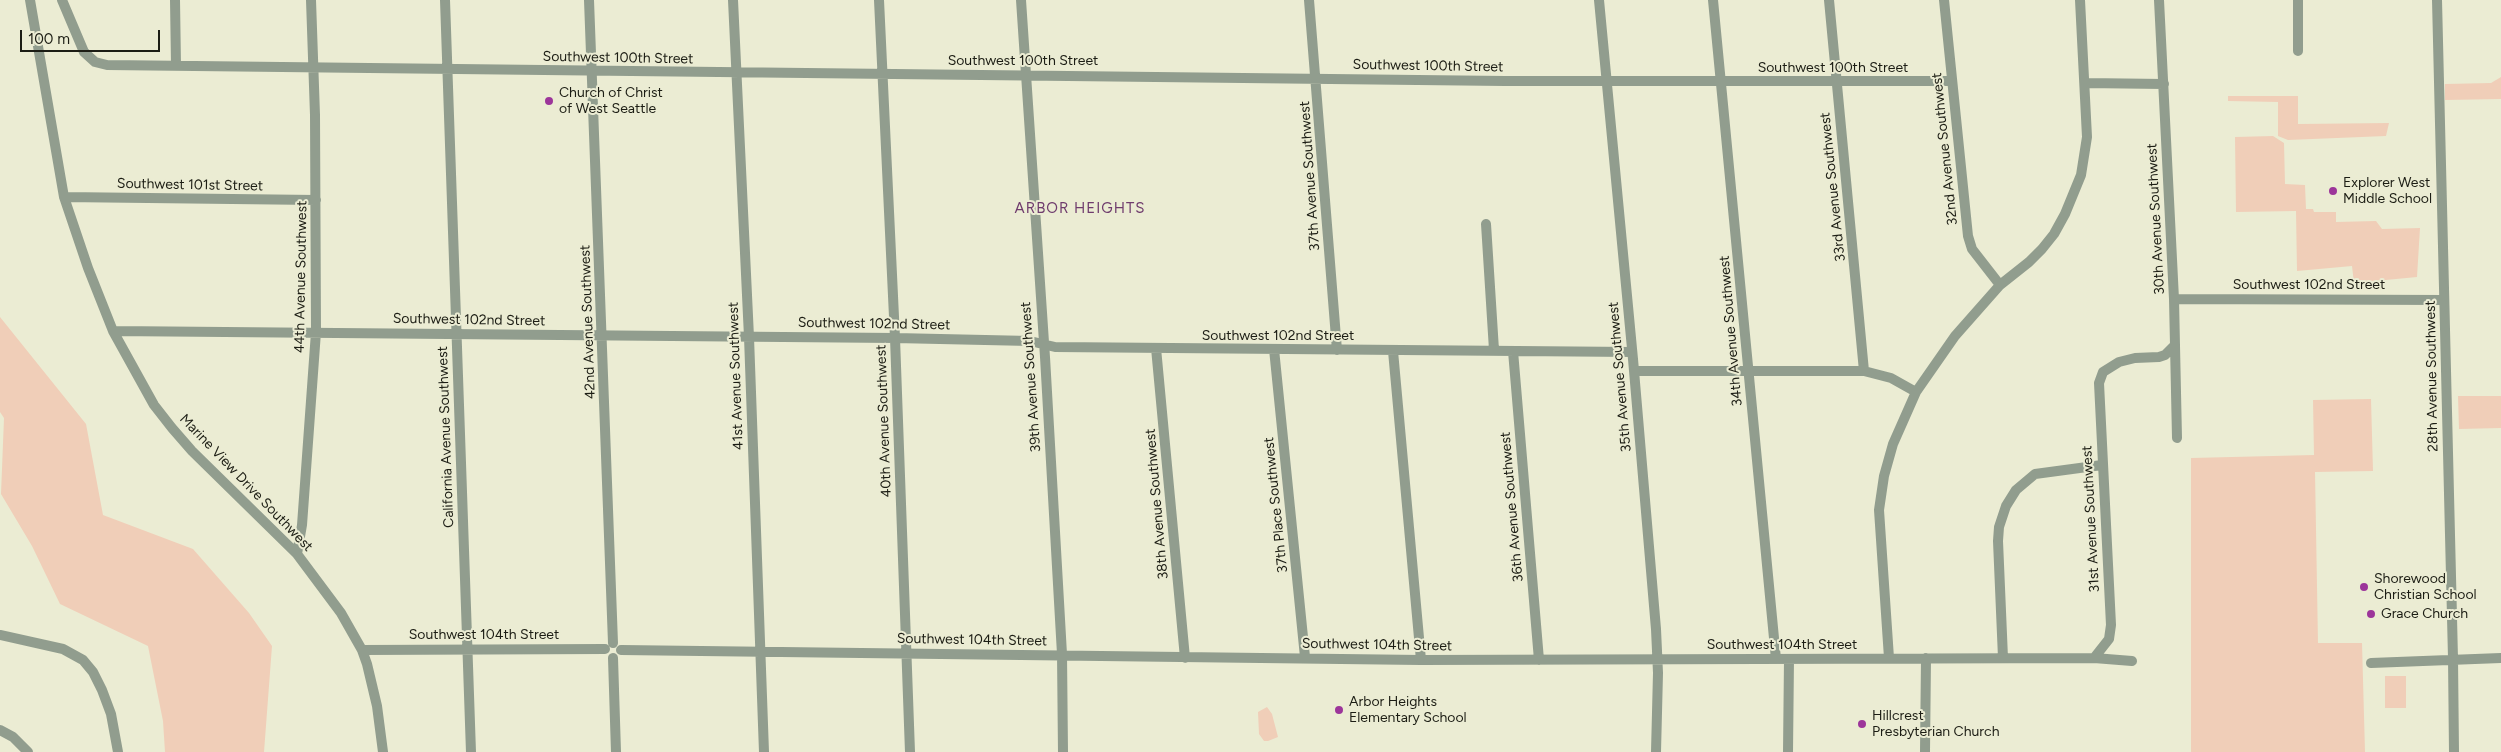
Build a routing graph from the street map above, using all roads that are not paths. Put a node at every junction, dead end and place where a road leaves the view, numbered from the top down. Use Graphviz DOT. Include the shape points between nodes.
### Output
graph roads {
  1 [pos="30,0"];
  2 [pos="62,0"];
  3 [pos="174,0"];
  4 [pos="311,0"];
  5 [pos="445,0"];
  6 [pos="589,0"];
  7 [pos="733,0"];
  8 [pos="879,0"];
  9 [pos="1021,0"];
  10 [pos="1309,0"];
  11 [pos="1599,0"];
  12 [pos="1713,0"];
  13 [pos="1829,0"];
  14 [pos="1944,0"];
  15 [pos="2080,0"];
  16 [pos="2159,0"];
  17 [pos="2298,0"];
  18 [pos="2436,0"];
  19 [pos="2298,51"];
  20 [pos="176,66"];
  21 [pos="313,68"];
  22 [pos="447,70"];
  23 [pos="592,72"];
  24 [pos="736,73"];
  25 [pos="883,74"];
  26 [pos="1025,74"];
  27 [pos="1316,79"];
  28 [pos="1606,81"];
  29 [pos="1721,81"];
  30 [pos="1952,81"];
  31 [pos="1836,82"];
  32 [pos="2085,83"];
  33 [pos="2164,84"];
  34 [pos="64,197"];
  35 [pos="316,200"];
  36 [pos="1486,224"];
  37 [pos="2000,285"];
  38 [pos="2174,299"];
  39 [pos="2444,300"];
  40 [pos="114,331"];
  41 [pos="316,332"];
  42 [pos="456,333"];
  43 [pos="602,335"];
  44 [pos="749,337"];
  45 [pos="895,338"];
  46 [pos="1043,344"];
  47 [pos="2175,345"];
  48 [pos="1156,348"];
  49 [pos="1274,349"];
  50 [pos="1337,350"];
  51 [pos="1393,350"];
  52 [pos="1494,350"];
  53 [pos="1513,351"];
  54 [pos="1632,352"];
  55 [pos="1634,371"];
  56 [pos="1864,371"];
  57 [pos="1749,372"];
  58 [pos="1916,392"];
  59 [pos="2178,438"];
  60 [pos="2102,465"];
  61 [pos="297,554"];
  62 [pos="0,635"];
  63 [pos="468,648"];
  64 [pos="362,650"];
  65 [pos="613,650"];
  66 [pos="760,652"];
  67 [pos="907,653"];
  68 [pos="1062,654"];
  69 [pos="1185,658"];
  70 [pos="1305,658"];
  71 [pos="1889,658"];
  72 [pos="1926,658"];
  73 [pos="2003,658"];
  74 [pos="2094,658"];
  75 [pos="2453,658"];
  76 [pos="2501,658"];
  77 [pos="1658,659"];
  78 [pos="1776,659"];
  79 [pos="1789,659"];
  80 [pos="1421,660"];
  81 [pos="1539,660"];
  82 [pos="2132,661"];
  83 [pos="2372,663"];
  84 [pos="0,730"];
  85 [pos="28,752"];
  86 [pos="118,752"];
  87 [pos="383,752"];
  88 [pos="471,752"];
  89 [pos="616,752"];
  90 [pos="764,752"];
  91 [pos="910,752"];
  92 [pos="1063,752"];
  93 [pos="1656,752"];
  94 [pos="1788,752"];
  95 [pos="1925,752"];
  96 [pos="2454,752"];
  1 -- 34 [label="street, Marine View Drive Southwest"];
  2 -- 20 [label="street, Southwest 100th Street" via="88,58 107,65"];
  3 -- 20 [label="street"];
  4 -- 21 [label="street, 44th Avenue Southwest"];
  5 -- 22 [label="street, California Avenue Southwest"];
  6 -- 23 [label="street, 42nd Avenue Southwest"];
  7 -- 24 [label="street, 41st Avenue Southwest"];
  8 -- 25 [label="street, 40th Avenue Southwest"];
  9 -- 26 [label="street, 39th Avenue Southwest"];
  10 -- 27 [label="street, 37th Avenue Southwest"];
  11 -- 28 [label="street, 35th Avenue Southwest"];
  12 -- 29 [label="street, 34th Avenue Southwest"];
  13 -- 31 [label="street, 33rd Avenue Southwest"];
  14 -- 30 [label="street, 32nd Avenue Southwest"];
  15 -- 32 [label="street"];
  16 -- 33 [label="street, 30th Avenue Southwest"];
  17 -- 19 [label="street"];
  18 -- 39 [label="street, 28th Avenue Southwest"];
  20 -- 21 [label="street, Southwest 100th Street"];
  21 -- 22 [label="street, Southwest 100th Street"];
  21 -- 35 [label="street, 44th Avenue Southwest"];
  22 -- 23 [label="street, Southwest 100th Street"];
  22 -- 42 [label="street, California Avenue Southwest"];
  23 -- 24 [label="street, Southwest 100th Street"];
  23 -- 43 [label="street, 42nd Avenue Southwest"];
  24 -- 25 [label="street, Southwest 100th Street"];
  24 -- 44 [label="street, 41st Avenue Southwest"];
  25 -- 26 [label="street, Southwest 100th Street"];
  25 -- 45 [label="street, 40th Avenue Southwest"];
  26 -- 27 [label="street, Southwest 100th Street"];
  26 -- 46 [label="street, 39th Avenue Southwest"];
  27 -- 28 [label="street, Southwest 100th Street"];
  27 -- 50 [label="street, 37th Avenue Southwest"];
  28 -- 29 [label="street, Southwest 100th Street"];
  28 -- 54 [label="street, 35th Avenue Southwest"];
  29 -- 31 [label="street, Southwest 100th Street"];
  29 -- 57 [label="street, 34th Avenue Southwest"];
  30 -- 31 [label="street, Southwest 100th Street"];
  30 -- 37 [label="street, 32nd Avenue Southwest" via="1968,236 1972,249"];
  31 -- 56 [label="street, 33rd Avenue Southwest"];
  32 -- 33 [label="street"];
  32 -- 37 [label="street" via="2086,154 2071,199 2054,234 2029,262"];
  33 -- 38 [label="street, 30th Avenue Southwest"];
  34 -- 35 [label="street, Southwest 101st Street"];
  34 -- 40 [label="street, Marine View Drive Southwest"];
  35 -- 41 [label="street, 44th Avenue Southwest"];
  36 -- 52 [label="street"];
  37 -- 58 [label="street" via="1955,336"];
  38 -- 39 [label="street, Southwest 102nd Street"];
  38 -- 47 [label="street, 30th Avenue Southwest"];
  39 -- 75 [label="street, 28th Avenue Southwest"];
  40 -- 41 [label="street, Southwest 102nd Street"];
  40 -- 61 [label="street, Marine View Drive Southwest" via="154,405 172,428"];
  41 -- 42 [label="street, Southwest 102nd Street"];
  41 -- 61 [label="street, 44th Avenue Southwest" via="302,525"];
  42 -- 43 [label="street, Southwest 102nd Street"];
  42 -- 63 [label="street, California Avenue Southwest"];
  43 -- 44 [label="street, Southwest 102nd Street"];
  43 -- 65 [label="street, 42nd Avenue Southwest"];
  44 -- 45 [label="street, Southwest 102nd Street"];
  44 -- 66 [label="street, 41st Avenue Southwest"];
  45 -- 46 [label="street, Southwest 102nd Street"];
  45 -- 67 [label="street, 40th Avenue Southwest"];
  46 -- 48 [label="street, Southwest 102nd Street" via="1055,347"];
  46 -- 68 [label="street, 39th Avenue Southwest"];
  47 -- 59 [label="street, 30th Avenue Southwest"];
  47 -- 60 [label="street, 31st Avenue Southwest" via="2165,355 2119,362 2103,372 2098,392"];
  48 -- 49 [label="street, Southwest 102nd Street"];
  48 -- 69 [label="street, 38th Avenue Southwest"];
  49 -- 50 [label="street, Southwest 102nd Street"];
  49 -- 70 [label="street, 37th Place Southwest"];
  50 -- 51 [label="street, Southwest 102nd Street"];
  51 -- 52 [label="street, Southwest 102nd Street"];
  51 -- 80 [label="street"];
  52 -- 53 [label="street, Southwest 102nd Street"];
  53 -- 54 [label="street, Southwest 102nd Street"];
  53 -- 81 [label="street, 36th Avenue Southwest"];
  54 -- 55 [label="street, 35th Avenue Southwest"];
  55 -- 57 [label="street"];
  55 -- 77 [label="street, 35th Avenue Southwest"];
  56 -- 57 [label="street"];
  56 -- 58 [label="street" via="1891,378"];
  57 -- 78 [label="street, 34th Avenue Southwest"];
  58 -- 71 [label="street" via="1893,444 1879,510"];
  60 -- 73 [label="street" via="2035,474 2016,490 2006,506 1999,527"];
  60 -- 74 [label="street, 31st Avenue Southwest" via="2111,626 2109,639"];
  61 -- 64 [label="street, Marine View Drive Southwest" via="336,606"];
  62 -- 86 [label="street" via="63,649 82,660 102,690 111,714"];
  63 -- 64 [label="street, Southwest 104th Street"];
  63 -- 65 [label="street, Southwest 104th Street"];
  63 -- 88 [label="street, California Avenue Southwest"];
  64 -- 87 [label="street, Marine View Drive Southwest" via="377,706"];
  65 -- 66 [label="street, Southwest 104th Street"];
  65 -- 89 [label="street, 42nd Avenue Southwest"];
  66 -- 67 [label="street, Southwest 104th Street"];
  66 -- 90 [label="street, 41st Avenue Southwest"];
  67 -- 68 [label="street, Southwest 104th Street"];
  67 -- 91 [label="street, 40th Avenue Southwest"];
  68 -- 69 [label="street, Southwest 104th Street"];
  68 -- 92 [label="street, 39th Avenue Southwest"];
  69 -- 70 [label="street, Southwest 104th Street"];
  70 -- 80 [label="street, Southwest 104th Street"];
  71 -- 72 [label="street, Southwest 104th Street"];
  71 -- 79 [label="street, Southwest 104th Street"];
  72 -- 73 [label="street, Southwest 104th Street"];
  72 -- 95 [label="street"];
  73 -- 74 [label="street, Southwest 104th Street"];
  74 -- 82 [label="street, Southwest 104th Street"];
  75 -- 76 [label="street"];
  75 -- 83 [label="street" via="2438,662"];
  75 -- 96 [label="street, 28th Avenue Southwest"];
  77 -- 78 [label="street, Southwest 104th Street"];
  77 -- 81 [label="street, Southwest 104th Street"];
  77 -- 93 [label="street, 35th Avenue Southwest"];
  78 -- 79 [label="street, Southwest 104th Street"];
  79 -- 94 [label="street"];
  80 -- 81 [label="street, Southwest 104th Street"];
  84 -- 85 [label="street" via="13,737"];
}
